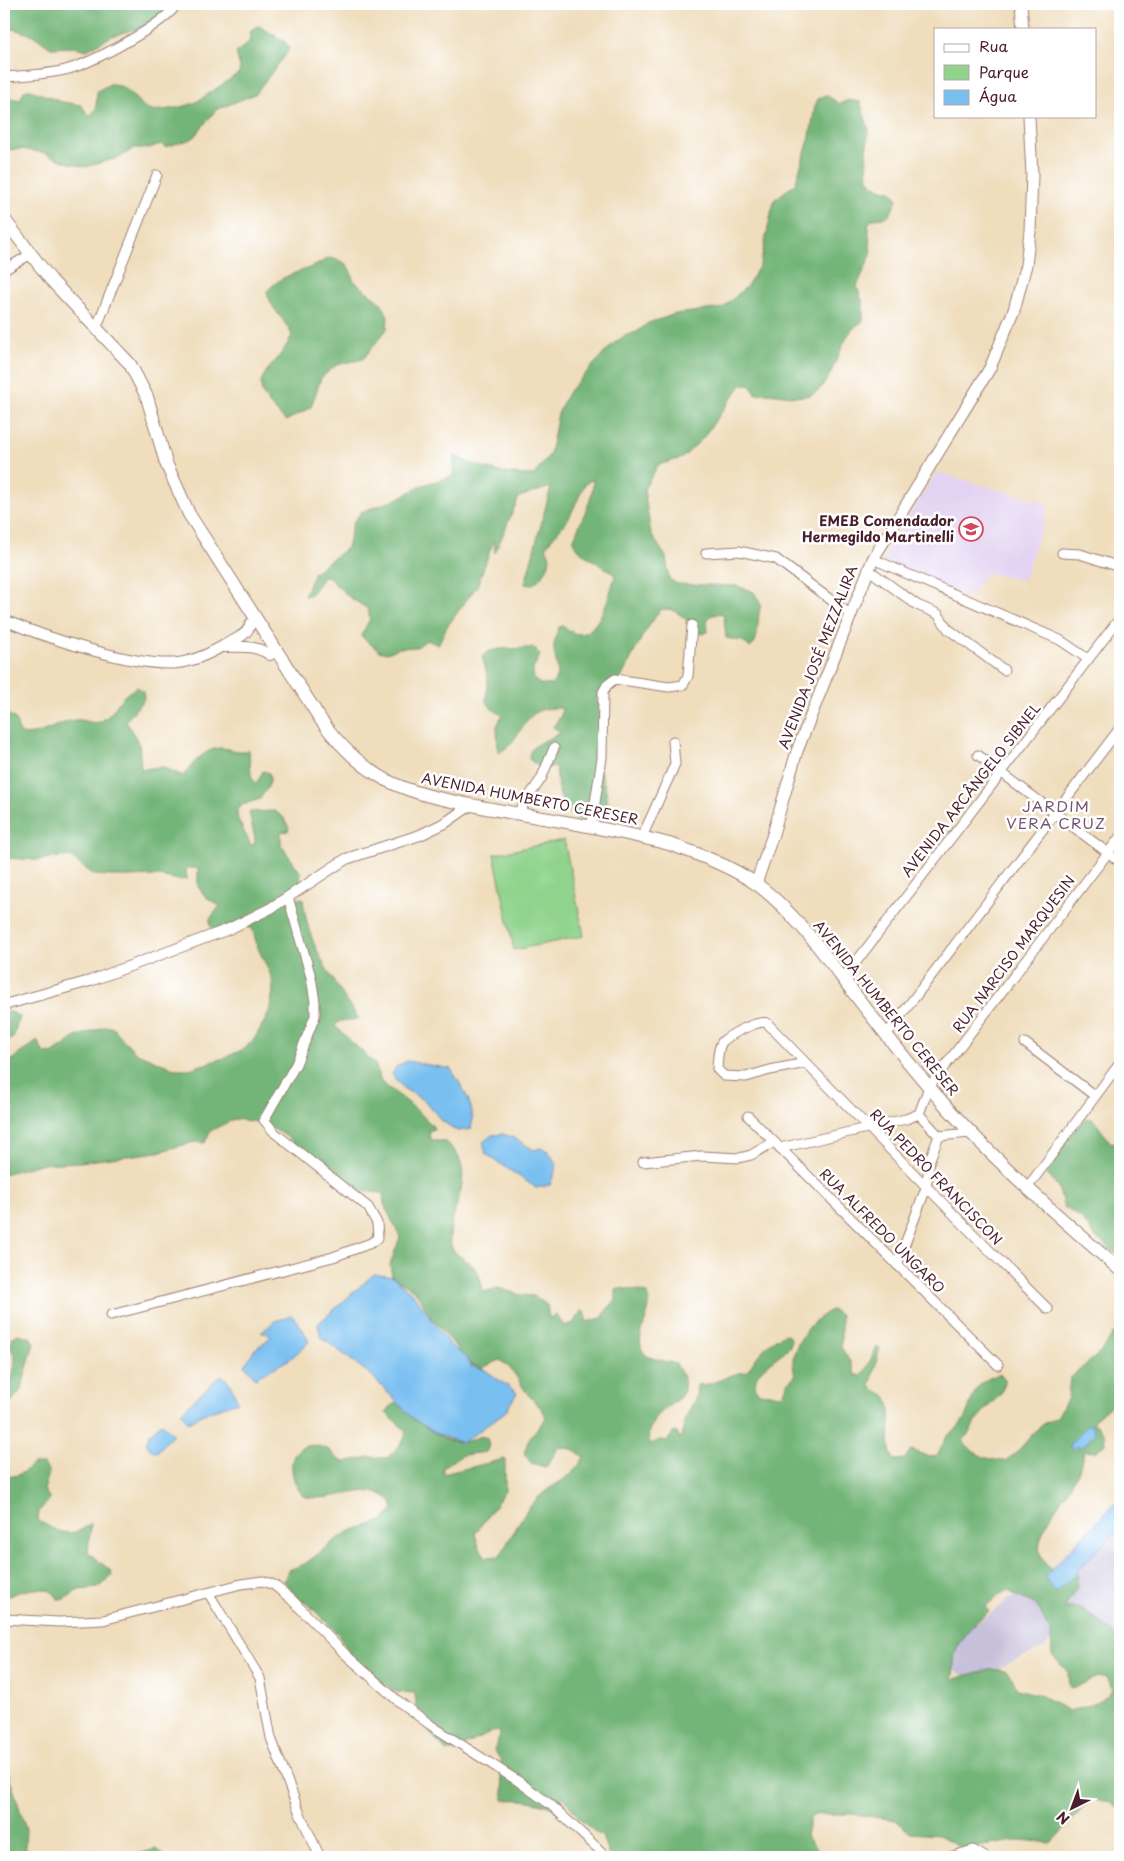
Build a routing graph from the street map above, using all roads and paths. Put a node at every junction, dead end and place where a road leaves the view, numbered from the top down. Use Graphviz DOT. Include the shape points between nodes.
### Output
graph roads {
  1 [pos="177,4"];
  2 [pos="1021,4"];
  3 [pos="1023,28"];
  4 [pos="4,77"];
  5 [pos="1029,118"];
  6 [pos="157,175"];
  7 [pos="4,220"];
  8 [pos="31,254"];
  9 [pos="4,270"];
  10 [pos="96,330"];
  11 [pos="706,552"];
  12 [pos="1062,553"];
  13 [pos="874,559"];
  14 [pos="1120,567"];
  15 [pos="869,570"];
  16 [pos="851,615"];
  17 [pos="1120,618"];
  18 [pos="4,620"];
  19 [pos="692,625"];
  20 [pos="255,628"];
  21 [pos="267,647"];
  22 [pos="221,648"];
  23 [pos="1088,659"];
  24 [pos="1004,670"];
  25 [pos="1120,728"];
  26 [pos="673,741"];
  27 [pos="554,748"];
  28 [pos="978,755"];
  29 [pos="1002,773"];
  30 [pos="471,805"];
  31 [pos="517,814"];
  32 [pos="1056,814"];
  33 [pos="591,828"];
  34 [pos="642,837"];
  35 [pos="1120,837"];
  36 [pos="1108,853"];
  37 [pos="1120,862"];
  38 [pos="756,884"];
  39 [pos="288,897"];
  40 [pos="843,979"];
  41 [pos="4,1005"];
  42 [pos="886,1035"];
  43 [pos="1025,1043"];
  44 [pos="806,1063"];
  45 [pos="1120,1063"];
  46 [pos="929,1087"];
  47 [pos="1095,1096"];
  48 [pos="919,1114"];
  49 [pos="748,1116"];
  50 [pos="868,1128"];
  51 [pos="970,1133"];
  52 [pos="939,1136"];
  53 [pos="777,1145"];
  54 [pos="643,1162"];
  55 [pos="926,1188"];
  56 [pos="1027,1188"];
  57 [pos="897,1265"];
  58 [pos="1120,1270"];
  59 [pos="1048,1309"];
  60 [pos="111,1315"];
  61 [pos="998,1365"];
  62 [pos="209,1594"];
  63 [pos="4,1619"];
  64 [pos="320,1857"];
  65 [pos="607,1857"];
  66 [pos="950,1857"];
  67 [pos="985,1857"];
  1 -- 4 [label="street" via="161,20 80,65 49,73"];
  2 -- 3 [label="main road"];
  5 -- 13 [label="main road, AVENIDA JOSÉ MEZZALIRA" via="1030,231 1026,265 1014,310 990,368"];
  6 -- 10 [label="street"];
  7 -- 8 [label="main road"];
  8 -- 9 [label="street"];
  8 -- 10 [label="main road"];
  10 -- 20 [label="main road, AVENIDA HUMBERTO CERESER" via="130,364 140,382 188,514 210,548 230,591"];
  11 -- 16 [label="street" via="738,550 776,559"];
  12 -- 14 [label="street" via="1080,554"];
  13 -- 15 [label="main road, AVENIDA JOSÉ MEZZALIRA"];
  13 -- 23 [label="street" via="1060,640"];
  15 -- 16 [label="main road, AVENIDA JOSÉ MEZZALIRA"];
  15 -- 24 [label="street" via="917,605 938,614 948,629"];
  16 -- 38 [label="main road, AVENIDA JOSÉ MEZZALIRA" via="797,751"];
  17 -- 23 [label="street, AVENIDA ARCÂNGELO SIBNEL"];
  18 -- 22 [label="street" via="143,661 180,663"];
  19 -- 33 [label="street" via="688,676 683,685 669,687 615,680 603,692 602,758"];
  20 -- 21 [label="main road, AVENIDA HUMBERTO CERESER"];
  20 -- 22 [label="street"];
  21 -- 22 [label="street"];
  21 -- 30 [label="main road, AVENIDA HUMBERTO CERESER" via="305,708 362,764 387,780 422,794"];
  23 -- 29 [label="street, AVENIDA ARCÂNGELO SIBNEL"];
  25 -- 32 [label="street"];
  26 -- 34 [label="street" via="675,764"];
  27 -- 31 [label="street" via="541,779"];
  28 -- 29 [label="street"];
  29 -- 32 [label="street"];
  29 -- 40 [label="street, AVENIDA ARCÂNGELO SIBNEL"];
  30 -- 31 [label="main road, AVENIDA HUMBERTO CERESER"];
  30 -- 39 [label="street" via="420,835 346,859"];
  31 -- 33 [label="main road, AVENIDA HUMBERTO CERESER"];
  32 -- 36 [label="street"];
  32 -- 42 [label="street"];
  33 -- 34 [label="main road, AVENIDA HUMBERTO CERESER"];
  34 -- 38 [label="main road, AVENIDA HUMBERTO CERESER" via="700,854"];
  35 -- 36 [label="street, RUA NARCISO MARQUESIN"];
  36 -- 37 [label="street"];
  36 -- 46 [label="street, RUA NARCISO MARQUESIN"];
  38 -- 40 [label="main road, AVENIDA HUMBERTO CERESER" via="790,914"];
  39 -- 41 [label="street" via="229,929 90,981"];
  39 -- 60 [label="street" via="311,977 315,1016 296,1064 264,1120 275,1133 368,1207 377,1223 378,1238 333,1257"];
  40 -- 42 [label="main road, AVENIDA HUMBERTO CERESER"];
  42 -- 46 [label="main road, AVENIDA HUMBERTO CERESER"];
  43 -- 47 [label="street"];
  44 -- 44 [label="street, RUA PEDRO FRANCISCON" via="767,1023 761,1021 723,1042 719,1048 717,1069 724,1076 746,1077"];
  44 -- 50 [label="street, RUA PEDRO FRANCISCON"];
  45 -- 47 [label="street"];
  46 -- 48 [label="street, RUA NARCISO MARQUESIN"];
  46 -- 51 [label="main road, AVENIDA HUMBERTO CERESER"];
  47 -- 56 [label="street"];
  48 -- 50 [label="street"];
  48 -- 52 [label="street"];
  49 -- 53 [label="street, RUA ALFREDO UNGARO"];
  50 -- 53 [label="street"];
  50 -- 55 [label="street, RUA PEDRO FRANCISCON"];
  51 -- 52 [label="street"];
  51 -- 56 [label="main road, AVENIDA HUMBERTO CERESER"];
  52 -- 55 [label="street" via="930,1160"];
  53 -- 54 [label="street" via="739,1158 702,1156"];
  53 -- 57 [label="street, RUA ALFREDO UNGARO"];
  55 -- 57 [label="street"];
  55 -- 59 [label="street, RUA PEDRO FRANCISCON"];
  56 -- 58 [label="main road, AVENIDA HUMBERTO CERESER"];
  57 -- 61 [label="street, RUA ALFREDO UNGARO"];
  62 -- 63 [label="street" via="104,1620"];
  62 -- 64 [label="street" via="260,1678 271,1738"];
  62 -- 65 [label="street" via="263,1581 274,1585 398,1701 544,1800"];
  66 -- 67 [label="street" via="974,1850"];
}
